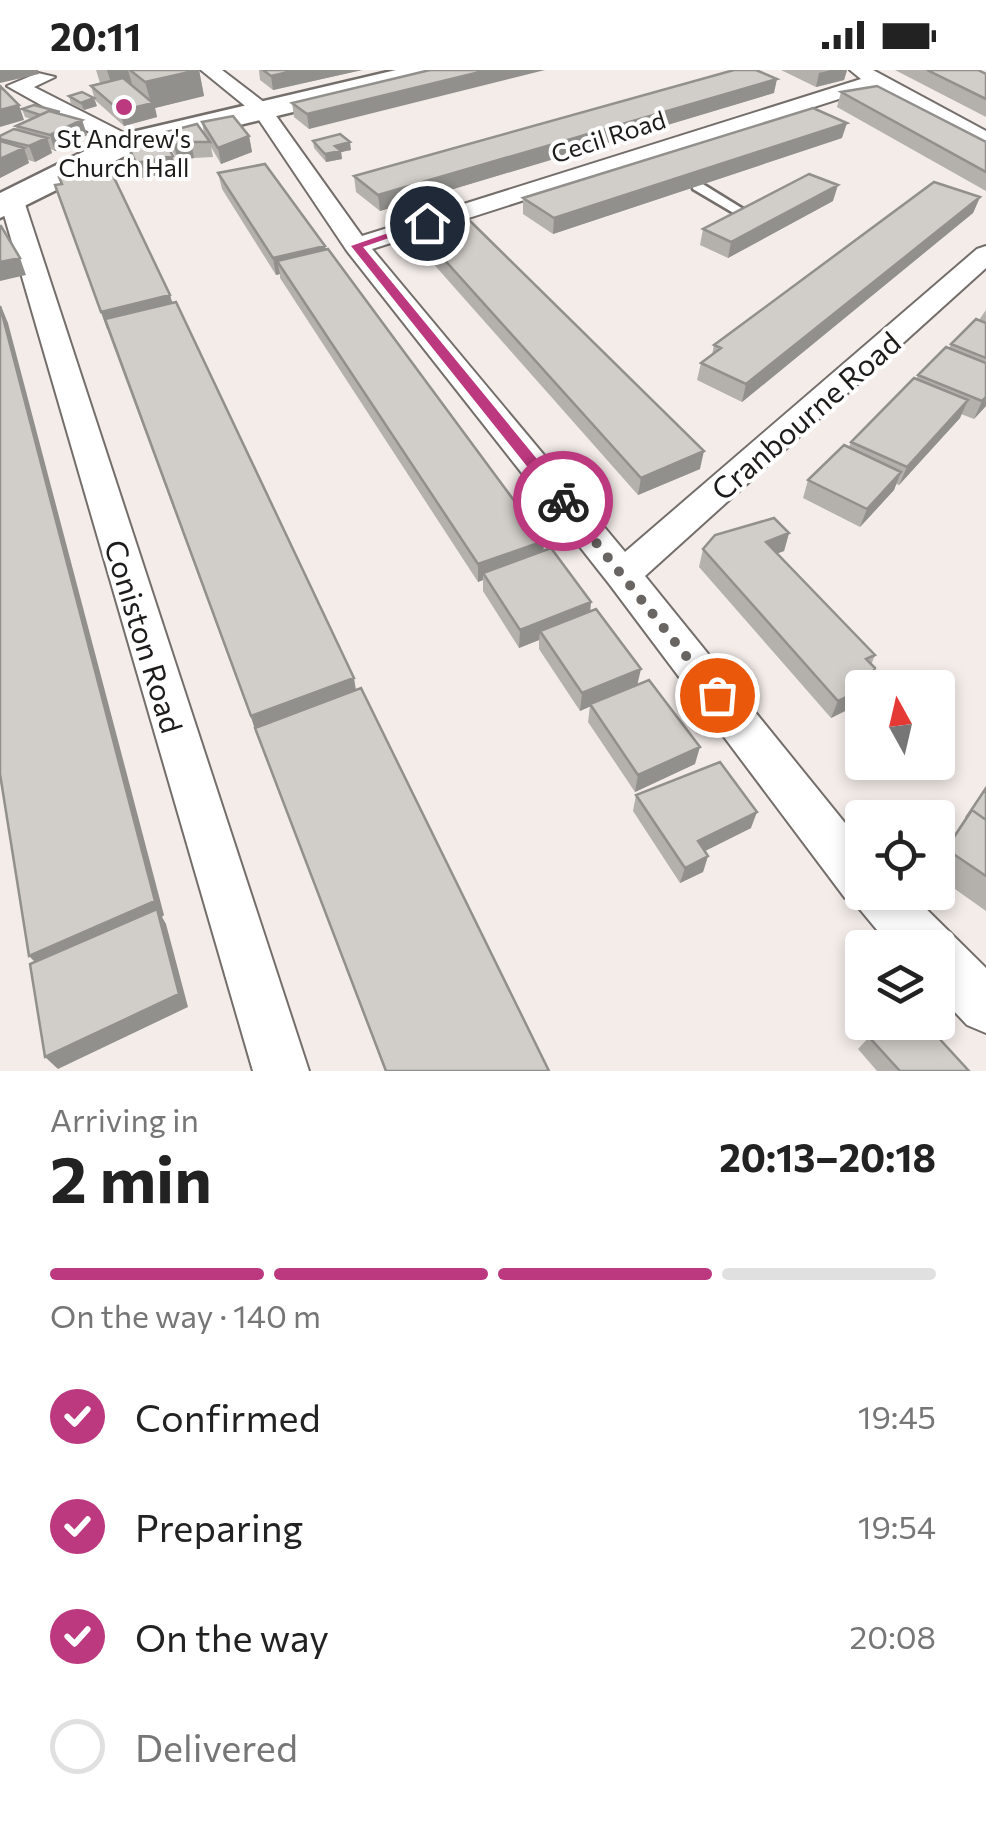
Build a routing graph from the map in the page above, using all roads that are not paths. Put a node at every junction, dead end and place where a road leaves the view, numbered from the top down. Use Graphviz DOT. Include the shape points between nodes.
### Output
graph roads {
  1 [pos="210,70"];
  2 [pos="430,70"];
  3 [pos="868,75"];
  4 [pos="45,77"];
  5 [pos="262,110"];
  6 [pos="986,140"];
  7 [pos="126,143"];
  8 [pos="638,156"];
  9 [pos="666,168"];
  10 [pos="697,186"];
  11 [pos="6,204"];
  12 [pos="742,212"];
  13 [pos="356,246"];
  14 [pos="986,254"];
  15 [pos="623,575"];
  16 [pos="845,859"];
  17 [pos="891,910"];
  18 [pos="911,930"];
  19 [pos="955,974"];
  20 [pos="986,1006"];
  21 [pos="280,1071"];
  1 -- 5 [label="street"];
  2 -- 5 [label="main road"];
  3 -- 6 [label="street"];
  3 -- 8 [label="street, Cecil Road"];
  4 -- 7 [label="street" via="18,86"];
  5 -- 7 [label="main road"];
  5 -- 13 [label="street"];
  7 -- 11 [label="main road"];
  8 -- 9 [label="lane"];
  8 -- 13 [label="street, Cecil Road"];
  10 -- 12 [label="lane"];
  11 -- 21 [label="street, Coniston Road"];
  13 -- 15 [label="street"];
  14 -- 15 [label="street, Cranbourne Road"];
  15 -- 16 [label="street"];
  17 -- 18 [label="street"];
  19 -- 20 [label="street"];
}
